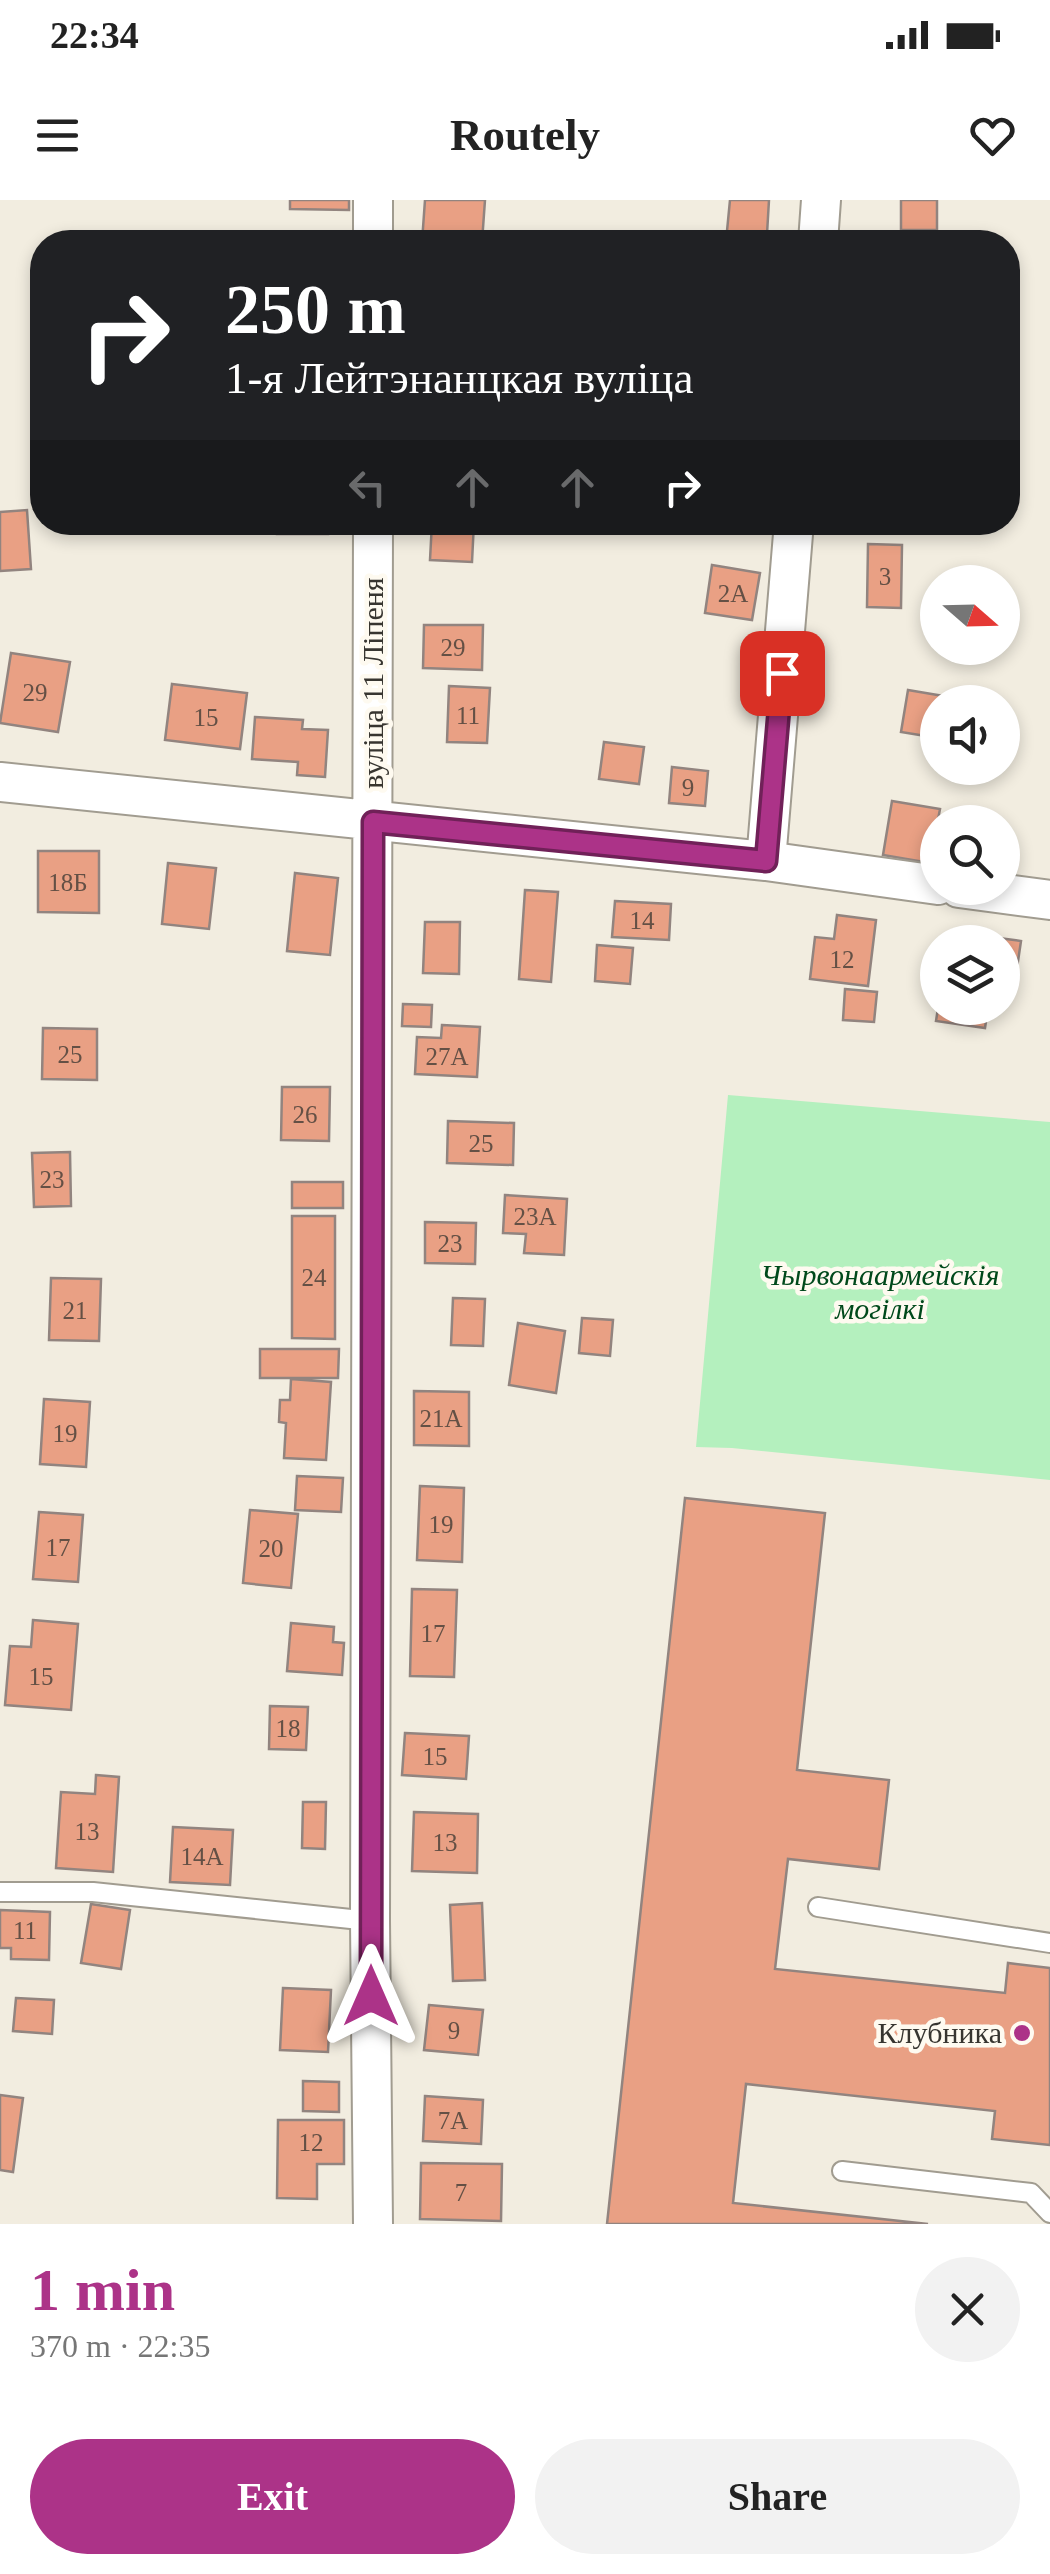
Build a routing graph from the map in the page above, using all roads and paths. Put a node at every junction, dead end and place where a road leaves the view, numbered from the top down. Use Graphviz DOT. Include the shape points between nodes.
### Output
graph roads {
  1 [pos="373,200"];
  2 [pos="821,200"];
  3 [pos="373,230"];
  4 [pos="819,230"];
  5 [pos="373,535"];
  6 [pos="793,535"];
  7 [pos="0,782"];
  8 [pos="373,822"];
  9 [pos="766,861"];
  10 [pos="920,882"];
  11 [pos="1020,896"];
  12 [pos="1050,900"];
  13 [pos="0,1892"];
  14 [pos="818,1907"];
  15 [pos="370,1920"];
  16 [pos="1050,1944"];
  17 [pos="842,2171"];
  18 [pos="1050,2213"];
  19 [pos="373,2224"];
  1 -- 3 [label="street"];
  2 -- 4 [label="street"];
  5 -- 8 [label="street, вуліца 11 Ліпеня"];
  6 -- 9 [label="street"];
  7 -- 8 [label="street"];
  8 -- 9 [label="street"];
  8 -- 15 [label="street, вуліца 11 Ліпеня"];
  9 -- 10 [label="street"];
  11 -- 12 [label="street"];
  13 -- 15 [label="lane" via="94,1892"];
  14 -- 16 [label="lane"];
  15 -- 19 [label="street, вуліца 11 Ліпеня"];
  17 -- 18 [label="lane" via="1031,2194"];
}
